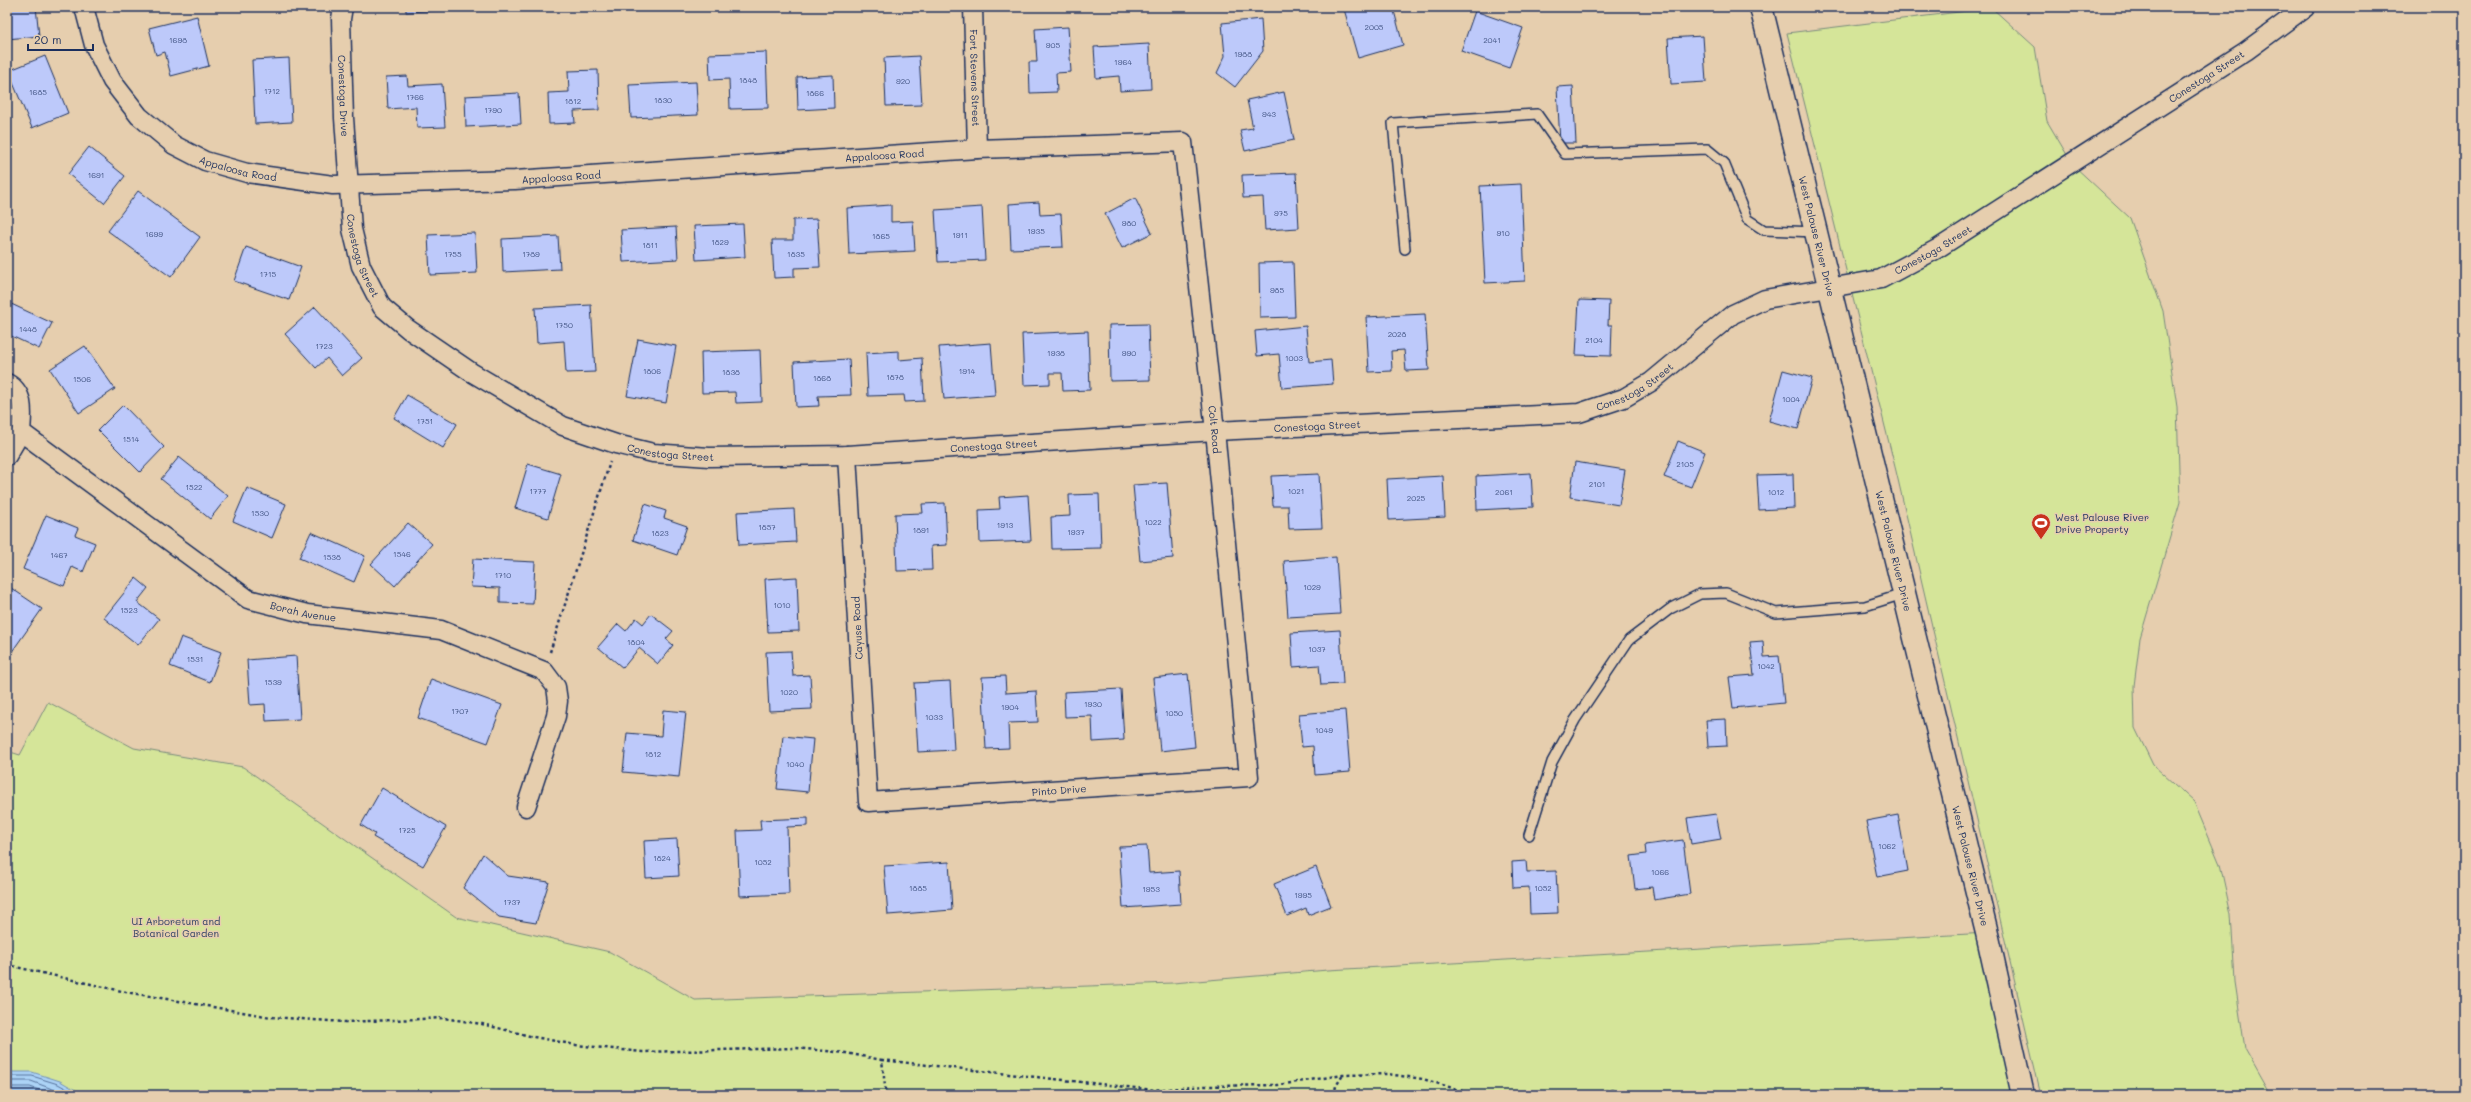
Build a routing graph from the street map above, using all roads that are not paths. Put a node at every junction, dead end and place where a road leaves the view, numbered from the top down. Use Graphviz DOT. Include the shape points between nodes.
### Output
graph roads {
  1 [pos="84,7"];
  2 [pos="343,7"];
  3 [pos="973,7"];
  4 [pos="1761,7"];
  5 [pos="2306,7"];
  6 [pos="1122,144"];
  7 [pos="977,149"];
  8 [pos="349,184"];
  9 [pos="1815,232"];
  10 [pos="1405,249"];
  11 [pos="1830,290"];
  12 [pos="7,383"];
  13 [pos="1215,431"];
  14 [pos="21,432"];
  15 [pos="847,455"];
  16 [pos="7,456"];
  17 [pos="1903,594"];
  18 [pos="1249,777"];
  19 [pos="868,802"];
  20 [pos="526,807"];
  21 [pos="1529,835"];
  22 [pos="2024,1095"];
  1 -- 8 [label="street, Appaloosa Road" via="94,45 112,81 139,116 174,145 205,161 248,173 334,185"];
  2 -- 8 [label="street, Conestoga Drive" via="341,19 344,118"];
  3 -- 7 [label="street, Fort Stevens Street"];
  4 -- 9 [label="street, West Palouse River Drive"];
  5 -- 11 [label="street, Conestoga Street" via="2246,52 1937,249 1881,279"];
  6 -- 7 [label="street, Appaloosa Road"];
  6 -- 13 [label="street, Colt Road" via="1182,142"];
  7 -- 8 [label="street, Appaloosa Road" via="516,180"];
  8 -- 15 [label="street, Conestoga Street" via="352,228 361,266 382,307 408,329 472,372 556,422 616,444 652,452 709,458"];
  9 -- 10 [label="lane" via="1764,230 1746,219 1724,163 1707,149 1565,154 1536,114 1393,123"];
  9 -- 11 [label="street, West Palouse River Drive"];
  11 -- 13 [label="street, Conestoga Street" via="1765,299 1733,314 1651,382 1624,398 1579,413"];
  11 -- 17 [label="street, West Palouse River Drive"];
  12 -- 14 [label="street" via="23,404"];
  13 -- 15 [label="street, Conestoga Street"];
  13 -- 18 [label="street, Colt Road"];
  14 -- 16 [label="street"];
  14 -- 20 [label="street, Borah Avenue" via="248,599 307,614 441,630 544,671 556,687 558,701 556,716"];
  15 -- 19 [label="street, Cayuse Road"];
  17 -- 21 [label="lane" via="1865,606 1776,613 1726,593 1700,594 1670,608 1629,640 1575,720 1552,762"];
  17 -- 22 [label="street, West Palouse River Drive" via="1987,933"];
  18 -- 19 [label="street, Pinto Drive"];
}
